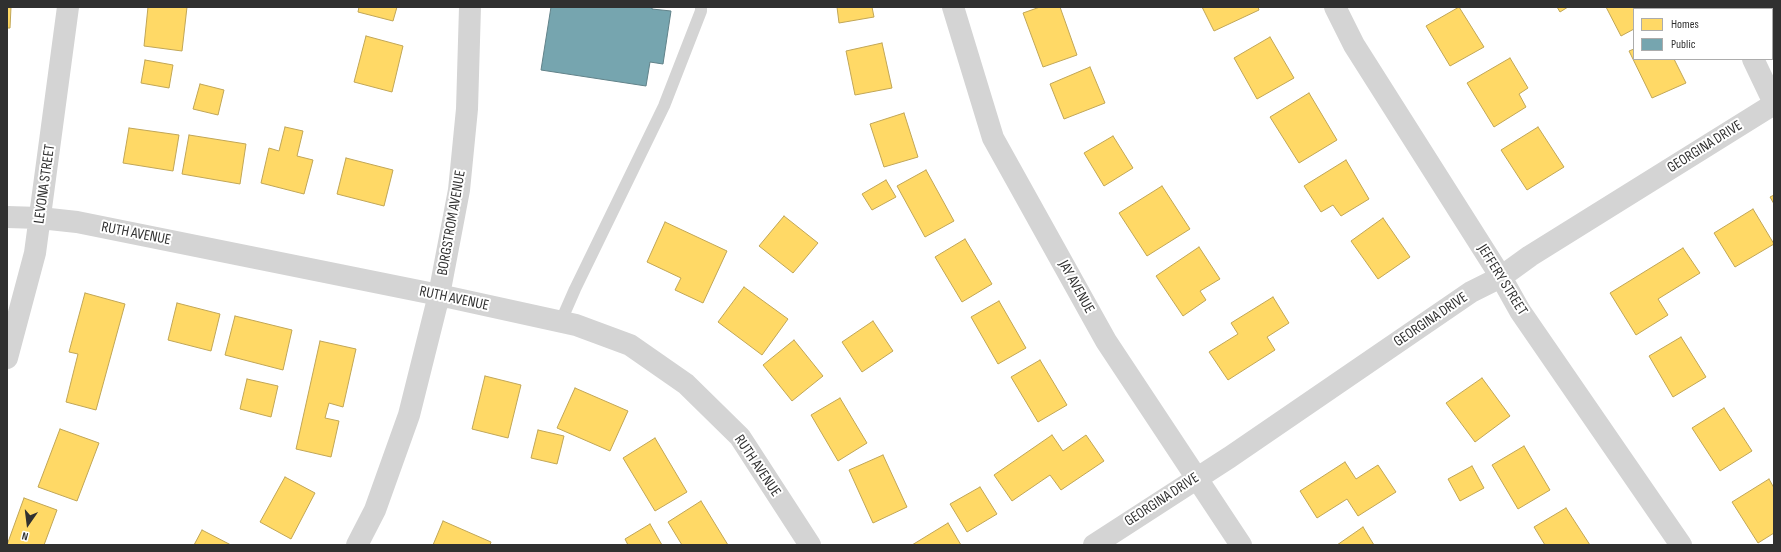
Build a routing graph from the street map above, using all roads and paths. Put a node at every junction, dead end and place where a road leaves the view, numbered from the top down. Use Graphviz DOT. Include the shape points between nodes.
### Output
graph roads {
  1 [pos="68,7"];
  2 [pos="470,7"];
  3 [pos="700,7"];
  4 [pos="952,7"];
  5 [pos="1335,7"];
  6 [pos="1753,60"];
  7 [pos="1774,103"];
  8 [pos="7,217"];
  9 [pos="40,218"];
  10 [pos="1501,277"];
  11 [pos="439,295"];
  12 [pos="561,321"];
  13 [pos="7,358"];
  14 [pos="1196,478"];
  15 [pos="357,545"];
  16 [pos="810,545"];
  17 [pos="1094,545"];
  18 [pos="1242,545"];
  19 [pos="1681,545"];
  1 -- 9 [label="street, LEVONA STREET"];
  2 -- 11 [label="street, BORGSTROM AVENUE" via="467,109 459,190"];
  3 -- 12 [label="lane" via="701,11 664,106"];
  4 -- 14 [label="street, JAY AVENUE" via="993,138 1106,341"];
  5 -- 10 [label="street, JEFFERY STREET" via="1354,45"];
  6 -- 7 [label="street"];
  7 -- 10 [label="street, GEORGINA DRIVE" via="1530,256"];
  8 -- 9 [label="street, RUTH AVENUE"];
  9 -- 11 [label="street, RUTH AVENUE" via="85,224"];
  9 -- 13 [label="street, LEVONA STREET" via="36,253"];
  10 -- 14 [label="street, GEORGINA DRIVE" via="1472,292"];
  10 -- 19 [label="street, JEFFERY STREET" via="1520,311"];
  11 -- 12 [label="street, RUTH AVENUE"];
  11 -- 15 [label="street, BORGSTROM AVENUE" via="408,415 375,510"];
  12 -- 16 [label="street, RUTH AVENUE" via="630,345 686,384 740,437"];
  14 -- 17 [label="street, GEORGINA DRIVE"];
  14 -- 18 [label="street, JAY AVENUE"];
}
